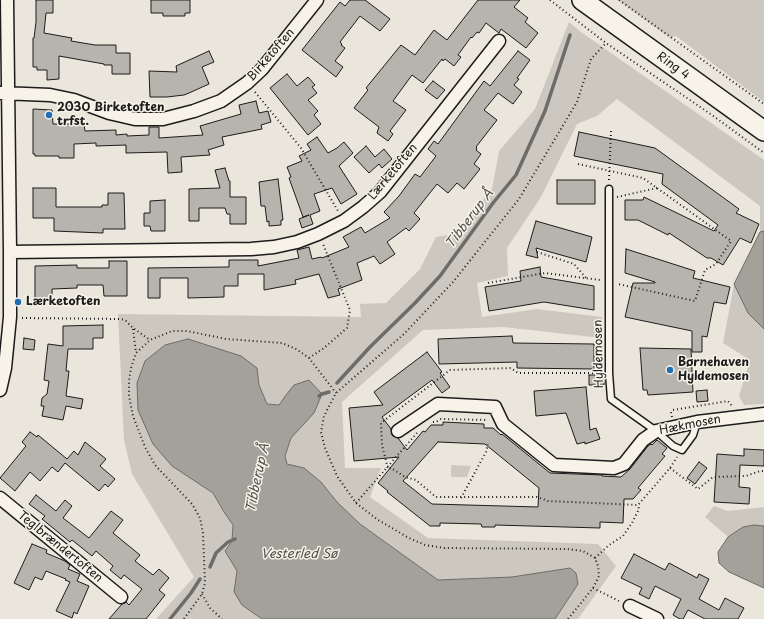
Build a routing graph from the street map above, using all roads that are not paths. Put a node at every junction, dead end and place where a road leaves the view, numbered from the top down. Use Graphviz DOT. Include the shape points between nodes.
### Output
graph roads {
  1 [pos="7,0"];
  2 [pos="317,0"];
  3 [pos="582,0"];
  4 [pos="499,41"];
  5 [pos="4,93"];
  6 [pos="764,131"];
  7 [pos="609,189"];
  8 [pos="10,252"];
  9 [pos="0,390"];
  10 [pos="764,414"];
  11 [pos="697,422"];
  12 [pos="398,431"];
  13 [pos="656,431"];
  14 [pos="0,498"];
  15 [pos="121,597"];
  16 [pos="630,606"];
  17 [pos="657,619"];
  1 -- 5 [label="street"];
  2 -- 5 [label="street, Birketoften" via="262,69 247,83 221,101 194,112 163,118 135,119 50,95"];
  3 -- 6 [label="main road, Ring 4"];
  4 -- 8 [label="street, Lærketoften" via="380,192 344,221 318,234 297,242 251,249"];
  5 -- 8 [label="street"];
  7 -- 13 [label="lane, Hyldemosen" via="611,399"];
  8 -- 9 [label="street" via="10,318"];
  10 -- 11 [label="street, Hækmosen"];
  11 -- 13 [label="street, Hækmosen"];
  11 -- 13 [label="lane, Hyldemosen" via="693,435 682,450 673,446"];
  12 -- 13 [label="street, Hækmosen" via="438,404 495,407 503,424 554,465 614,468 624,464 643,440"];
  14 -- 15 [label="street, Teglbrændertoften"];
  16 -- 17 [label="street"];
}
